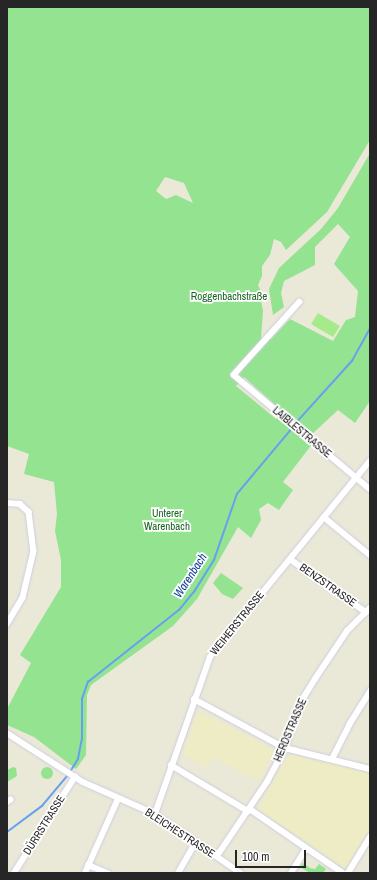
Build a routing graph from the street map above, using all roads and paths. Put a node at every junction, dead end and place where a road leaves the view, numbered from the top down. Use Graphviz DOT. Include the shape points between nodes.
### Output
graph roads {
  1 [pos="300,302"];
  2 [pos="370,461"];
  3 [pos="356,478"];
  4 [pos="370,489"];
  5 [pos="7,503"];
  6 [pos="324,516"];
  7 [pos="370,555"];
  8 [pos="290,559"];
  9 [pos="368,610"];
  10 [pos="7,625"];
  11 [pos="370,691"];
  12 [pos="194,699"];
  13 [pos="364,700"];
  14 [pos="370,704"];
  15 [pos="7,733"];
  16 [pos="285,748"];
  17 [pos="332,759"];
  18 [pos="171,765"];
  19 [pos="370,769"];
  20 [pos="73,776"];
  21 [pos="118,798"];
  22 [pos="249,810"];
  23 [pos="155,814"];
  24 [pos="370,837"];
  25 [pos="196,842"];
  26 [pos="306,849"];
  27 [pos="217,856"];
  28 [pos="88,864"];
  29 [pos="14,873"];
  30 [pos="85,873"];
  31 [pos="108,873"];
  32 [pos="178,873"];
  33 [pos="240,873"];
  34 [pos="291,873"];
  35 [pos="343,873"];
  36 [pos="348,873"];
  1 -- 3 [label="street, LAIBLESTRASSE" via="234,375"];
  2 -- 3 [label="street, WEIHERSTRASSE"];
  3 -- 4 [label="street, LAIBLESTRASSE"];
  3 -- 6 [label="street, WEIHERSTRASSE"];
  5 -- 10 [label="street" via="20,504 29,512 34,550 23,598"];
  6 -- 7 [label="street"];
  6 -- 8 [label="street, WEIHERSTRASSE"];
  8 -- 9 [label="street, BENZSTRASSE"];
  8 -- 12 [label="street, WEIHERSTRASSE" via="210,657"];
  9 -- 16 [label="street, HERDSTRASSE" via="336,646 314,679 302,700"];
  11 -- 13 [label="street"];
  12 -- 16 [label="street"];
  12 -- 18 [label="street, WEIHERSTRASSE"];
  13 -- 14 [label="street"];
  13 -- 17 [label="street"];
  15 -- 20 [label="street, BLEICHESTRASSE"];
  16 -- 17 [label="street"];
  16 -- 22 [label="street, HERDSTRASSE"];
  17 -- 19 [label="street"];
  18 -- 22 [label="street"];
  18 -- 23 [label="street, WEIHERSTRASSE"];
  20 -- 21 [label="street, BLEICHESTRASSE"];
  20 -- 29 [label="street, DÜRRSTRASSE"];
  21 -- 23 [label="street, BLEICHESTRASSE"];
  21 -- 28 [label="street"];
  22 -- 26 [label="street"];
  22 -- 27 [label="street, HERDSTRASSE"];
  23 -- 25 [label="street, BLEICHESTRASSE"];
  24 -- 36 [label="street"];
  25 -- 27 [label="street, BLEICHESTRASSE"];
  25 -- 32 [label="street"];
  26 -- 34 [label="street"];
  26 -- 35 [label="street"];
  27 -- 33 [label="street, BLEICHESTRASSE"];
  28 -- 30 [label="street"];
  28 -- 31 [label="street"];
}
